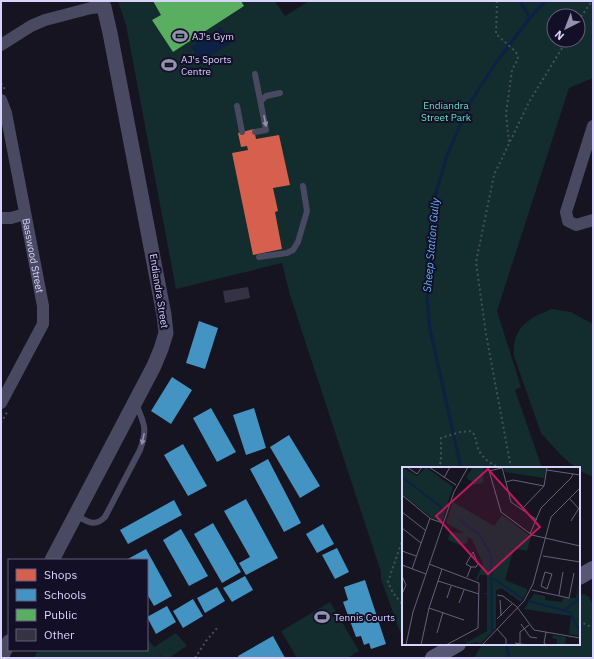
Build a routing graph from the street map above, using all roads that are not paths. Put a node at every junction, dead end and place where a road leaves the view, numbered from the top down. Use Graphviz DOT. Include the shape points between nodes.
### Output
graph roads {
  1 [pos="103,4"];
  2 [pos="1,45"];
  3 [pos="255,74"];
  4 [pos="280,93"];
  5 [pos="1,100"];
  6 [pos="260,101"];
  7 [pos="237,106"];
  8 [pos="593,126"];
  9 [pos="242,132"];
  10 [pos="255,132"];
  11 [pos="303,186"];
  12 [pos="25,214"];
  13 [pos="1,218"];
  14 [pos="593,220"];
  15 [pos="259,258"];
  16 [pos="135,402"];
  17 [pos="1,403"];
  18 [pos="76,515"];
  19 [pos="53,559"];
  20 [pos="8,644"];
  21 [pos="456,645"];
  22 [pos="1,657"];
  23 [pos="433,658"];
  1 -- 2 [label="street" via="45,20"];
  1 -- 16 [label="street, Endiandra Street" via="166,333 154,366"];
  3 -- 6 [label="lane"];
  4 -- 6 [label="lane" via="266,96"];
  5 -- 12 [label="street, Basswood Street" via="6,113"];
  6 -- 10 [label="lane, one-way" via="266,130"];
  7 -- 9 [label="lane"];
  8 -- 14 [label="street" via="566,212 568,221 576,225"];
  11 -- 15 [label="lane" via="307,211 298,242 293,250 287,253"];
  12 -- 13 [label="street"];
  12 -- 17 [label="street, Basswood Street" via="43,306 43,324"];
  16 -- 18 [label="street, Endiandra Street"];
  16 -- 18 [label="lane, one-way" via="145,427 144,440 130,470 100,522 91,523"];
  18 -- 19 [label="street, Endiandra Street"];
  20 -- 22 [label="street"];
  21 -- 23 [label="main road"];
}
